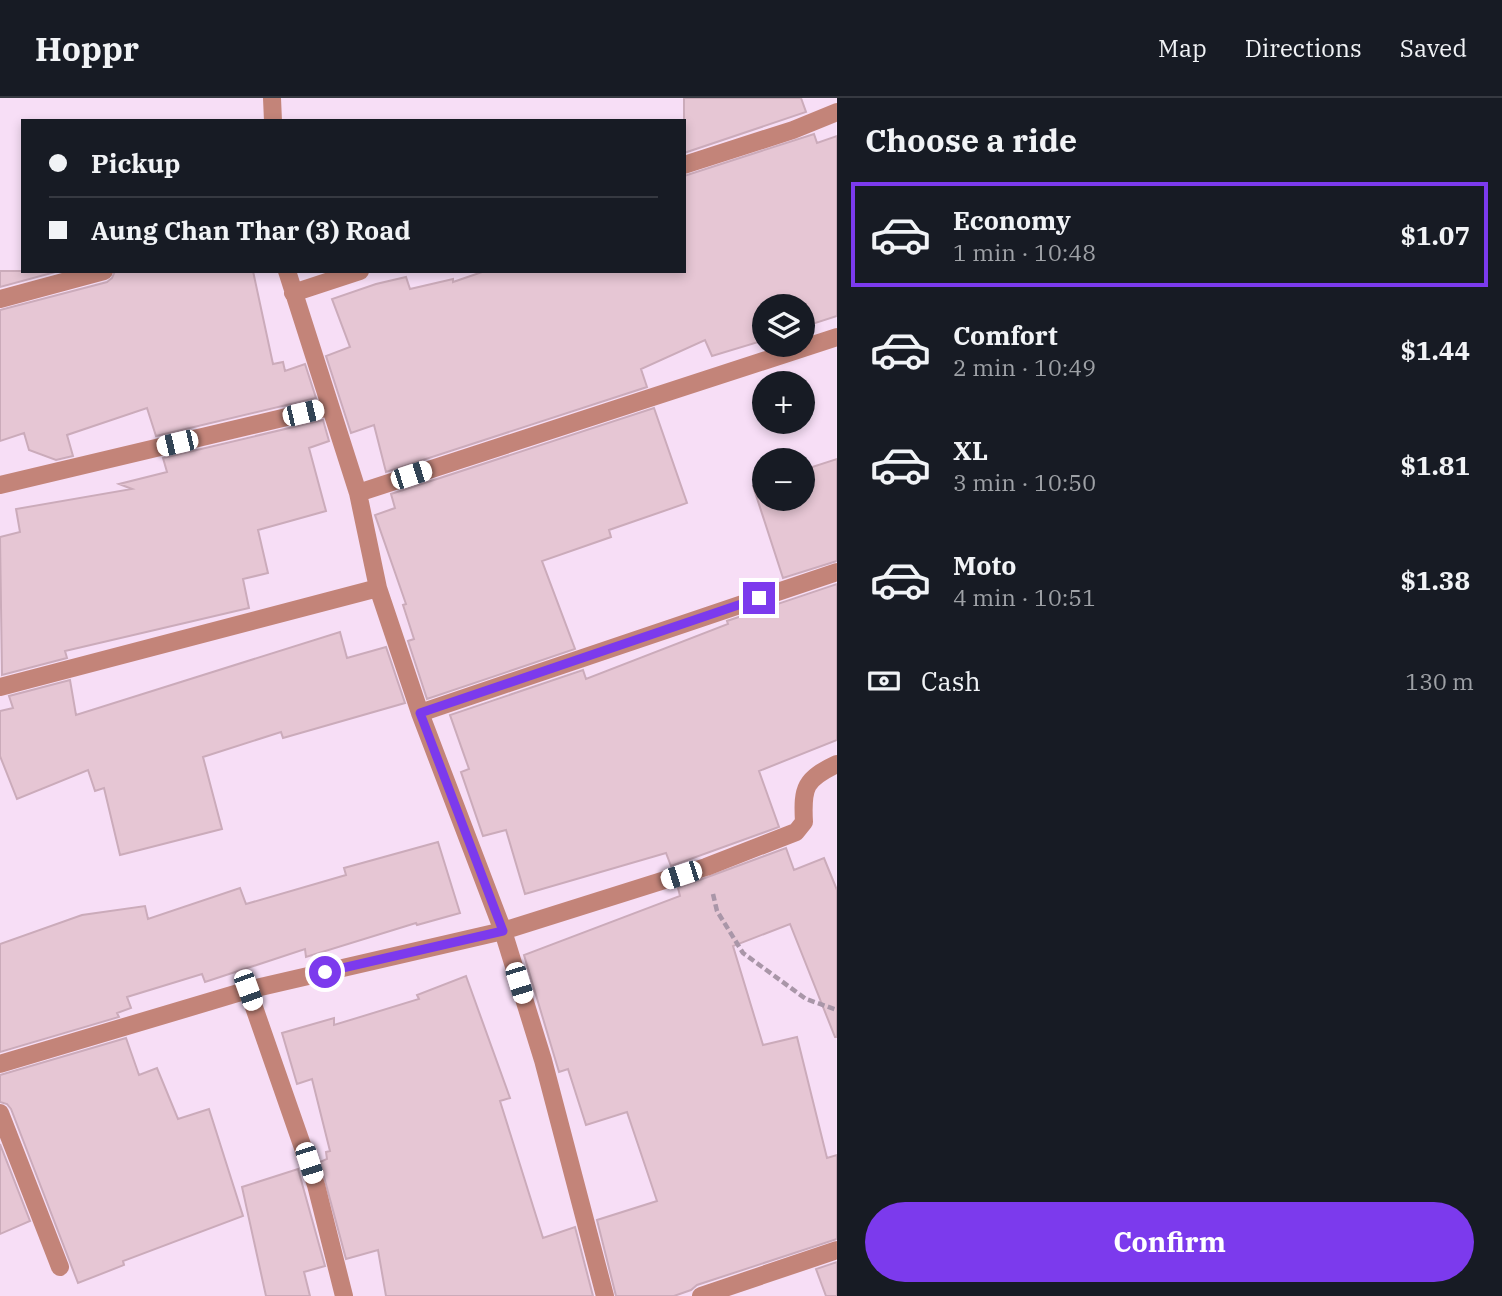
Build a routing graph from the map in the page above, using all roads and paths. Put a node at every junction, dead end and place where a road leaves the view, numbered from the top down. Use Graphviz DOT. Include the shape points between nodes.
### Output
graph roads {
  1 [pos="272,98"];
  2 [pos="837,112"];
  3 [pos="273,119"];
  4 [pos="686,164"];
  5 [pos="97,273"];
  6 [pos="287,273"];
  7 [pos="354,273"];
  8 [pos="293,293"];
  9 [pos="0,299"];
  10 [pos="837,337"];
  11 [pos="328,407"];
  12 [pos="0,485"];
  13 [pos="358,493"];
  14 [pos="837,572"];
  15 [pos="378,588"];
  16 [pos="0,687"];
  17 [pos="420,713"];
  18 [pos="837,764"];
  19 [pos="706,867"];
  20 [pos="503,931"];
  21 [pos="248,990"];
  22 [pos="837,1010"];
  23 [pos="0,1064"];
  24 [pos="0,1113"];
  25 [pos="837,1250"];
  26 [pos="60,1267"];
  27 [pos="344,1296"];
  28 [pos="605,1296"];
  29 [pos="701,1296"];
  1 -- 3 [label="street"];
  2 -- 4 [label="street"];
  5 -- 9 [label="street"];
  6 -- 8 [label="street"];
  7 -- 8 [label="street"];
  8 -- 11 [label="street"];
  10 -- 13 [label="street"];
  11 -- 12 [label="street"];
  11 -- 13 [label="street"];
  13 -- 15 [label="street"];
  14 -- 17 [label="street"];
  15 -- 16 [label="street"];
  15 -- 17 [label="street"];
  17 -- 20 [label="street"];
  18 -- 19 [label="street" via="807,784 804,822 796,832"];
  19 -- 20 [label="street"];
  19 -- 22 [label="path" via="717,911 744,953 806,999"];
  20 -- 21 [label="street"];
  20 -- 28 [label="street" via="543,1060"];
  21 -- 23 [label="street"];
  21 -- 27 [label="street" via="316,1185"];
  24 -- 26 [label="street"];
  25 -- 29 [label="street"];
}
